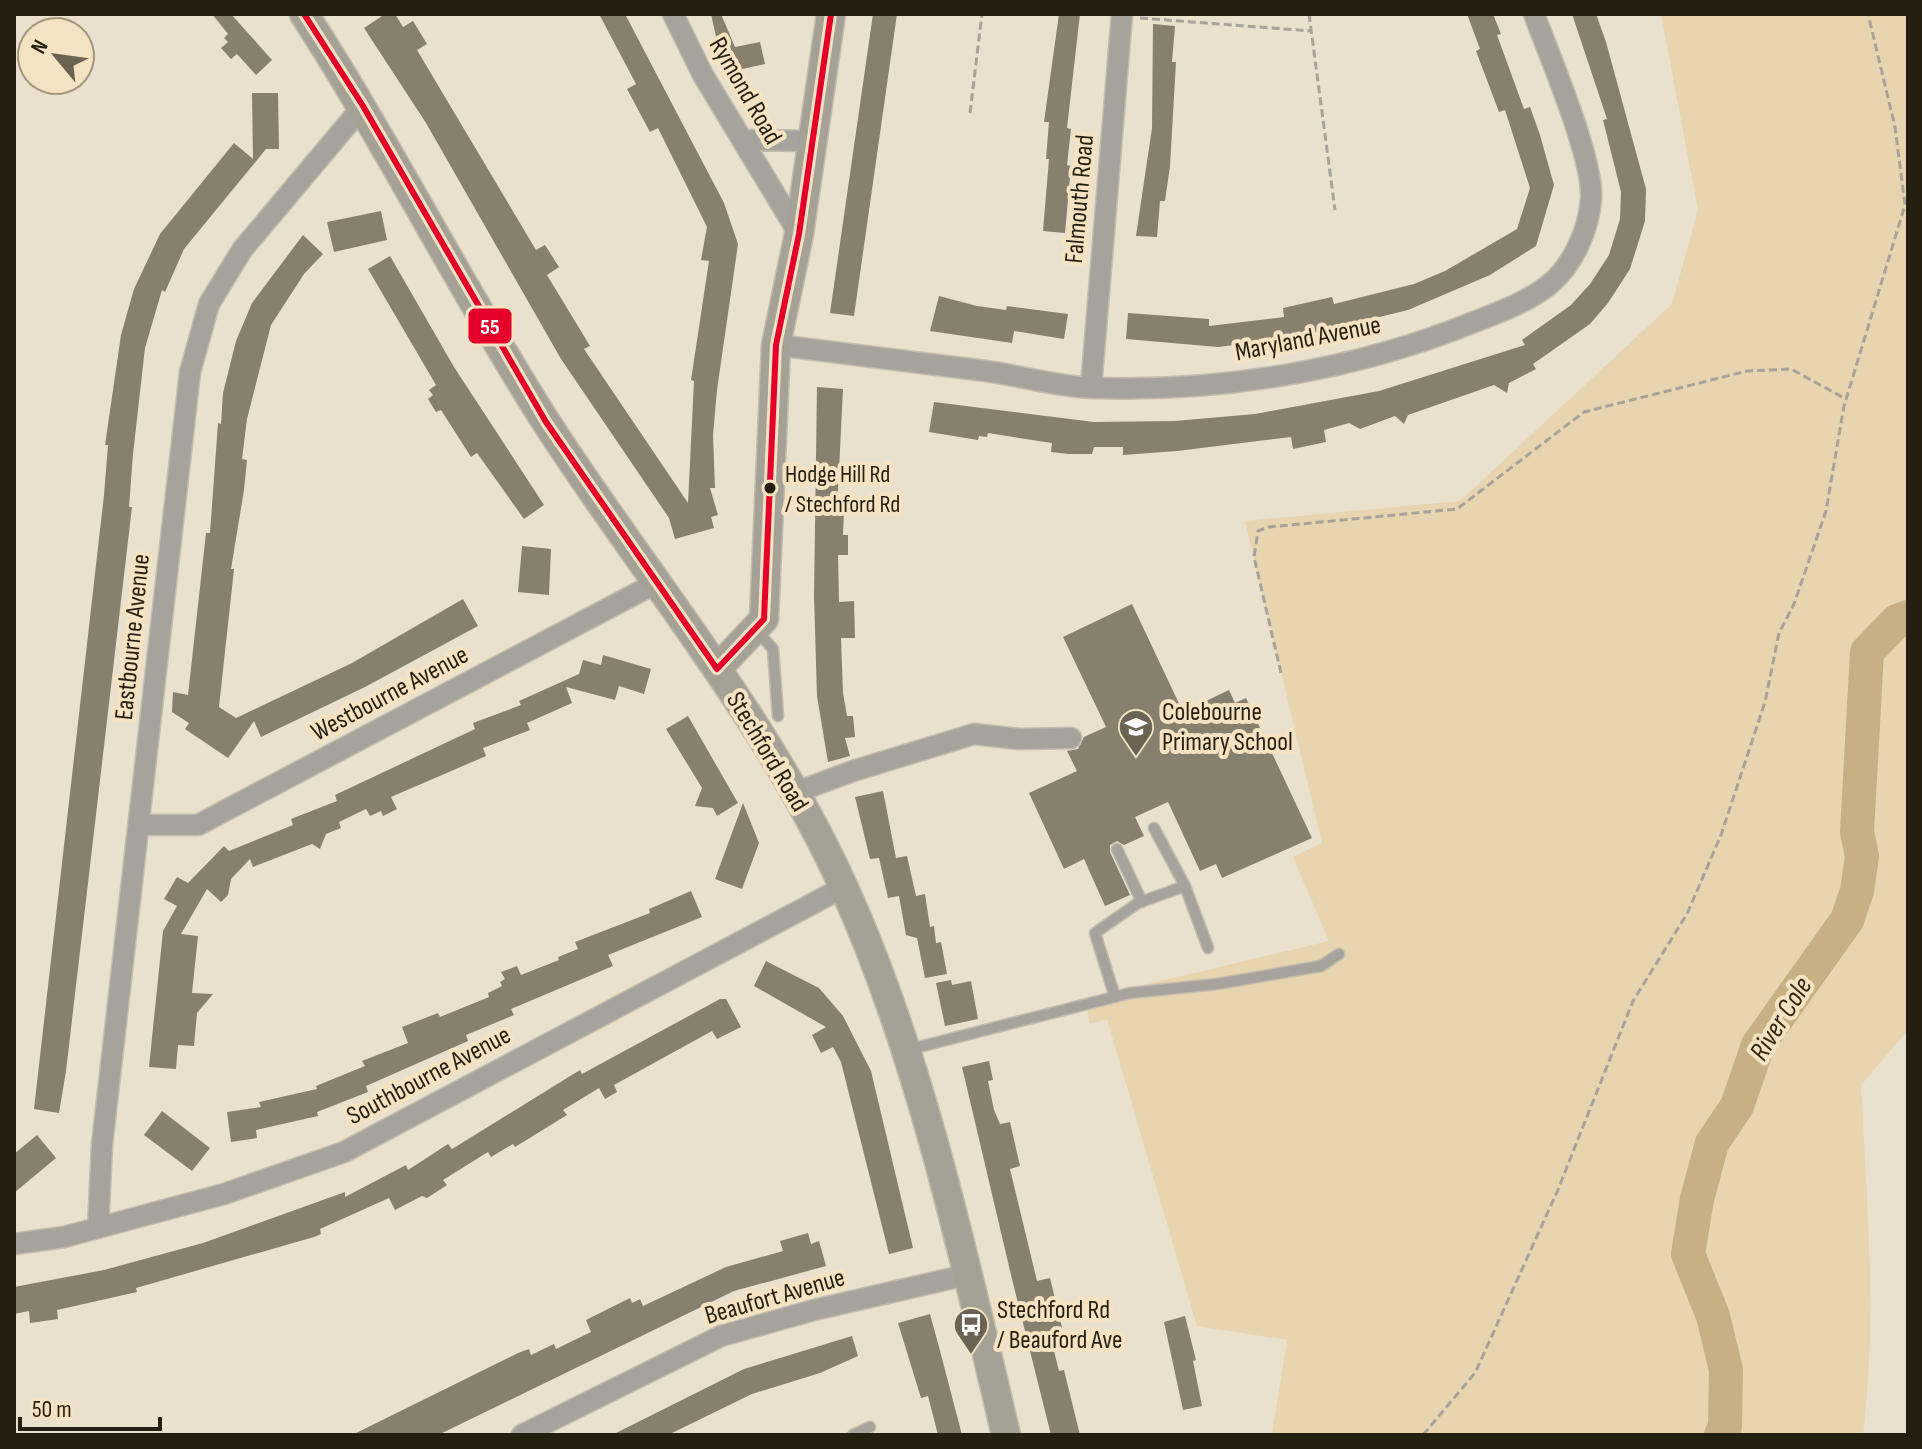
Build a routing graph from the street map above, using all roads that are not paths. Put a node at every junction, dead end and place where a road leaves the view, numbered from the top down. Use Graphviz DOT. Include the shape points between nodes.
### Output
graph roads {
  1 [pos="304,14"];
  2 [pos="673,14"];
  3 [pos="831,14"];
  4 [pos="1534,14"];
  5 [pos="1122,15"];
  6 [pos="363,106"];
  7 [pos="744,140"];
  8 [pos="812,141"];
  9 [pos="799,234"];
  10 [pos="776,345"];
  11 [pos="1091,388"];
  12 [pos="658,582"];
  13 [pos="755,629"];
  14 [pos="717,669"];
  15 [pos="778,716"];
  16 [pos="1071,738"];
  17 [pos="794,793"];
  18 [pos="140,825"];
  19 [pos="1154,828"];
  20 [pos="1117,849"];
  21 [pos="1185,886"];
  22 [pos="844,887"];
  23 [pos="1142,902"];
  24 [pos="1208,948"];
  25 [pos="1339,954"];
  26 [pos="1115,997"];
  27 [pos="905,1050"];
  28 [pos="98,1228"];
  29 [pos="14,1244"];
  30 [pos="966,1275"];
  31 [pos="870,1427"];
  32 [pos="522,1435"];
  33 [pos="853,1435"];
  34 [pos="1006,1435"];
  1 -- 6 [label="main road, Stechford Road"];
  2 -- 7 [label="street, Rymond Road"];
  3 -- 8 [label="main road"];
  4 -- 11 [label="street, Maryland Avenue" via="1590,180 1591,198 1576,250 1550,284 1519,304 1435,338 1357,358 1276,376 1181,388"];
  5 -- 11 [label="street, Falmouth Road"];
  6 -- 12 [label="main road, Stechford Road" via="546,422"];
  6 -- 18 [label="street, Eastbourne Avenue" via="242,250 209,304 190,372"];
  7 -- 8 [label="street"];
  7 -- 9 [label="street, Rymond Road"];
  8 -- 9 [label="main road"];
  9 -- 10 [label="main road"];
  10 -- 11 [label="street, Maryland Avenue"];
  10 -- 13 [label="main road" via="764,619"];
  12 -- 14 [label="main road, Stechford Road"];
  12 -- 18 [label="street, Westbourne Avenue" via="198,825"];
  13 -- 14 [label="main road"];
  13 -- 15 [label="lane" via="773,649"];
  14 -- 17 [label="main road, Stechford Road"];
  16 -- 17 [label="street" via="974,734"];
  17 -- 22 [label="main road, Stechford Road"];
  18 -- 28 [label="street, Eastbourne Avenue" via="102,1145"];
  19 -- 21 [label="lane"];
  20 -- 23 [label="lane"];
  21 -- 23 [label="lane"];
  21 -- 24 [label="lane"];
  22 -- 27 [label="main road, Stechford Road"];
  22 -- 28 [label="street, Southbourne Avenue" via="344,1152 224,1194"];
  23 -- 26 [label="lane" via="1095,933"];
  25 -- 26 [label="lane" via="1321,966"];
  26 -- 27 [label="lane"];
  27 -- 30 [label="main road, Stechford Road"];
  28 -- 29 [label="street, Southbourne Avenue"];
  30 -- 32 [label="street, Beaufort Avenue" via="721,1336"];
  30 -- 34 [label="main road, Stechford Road"];
  31 -- 33 [label="lane"];
}
